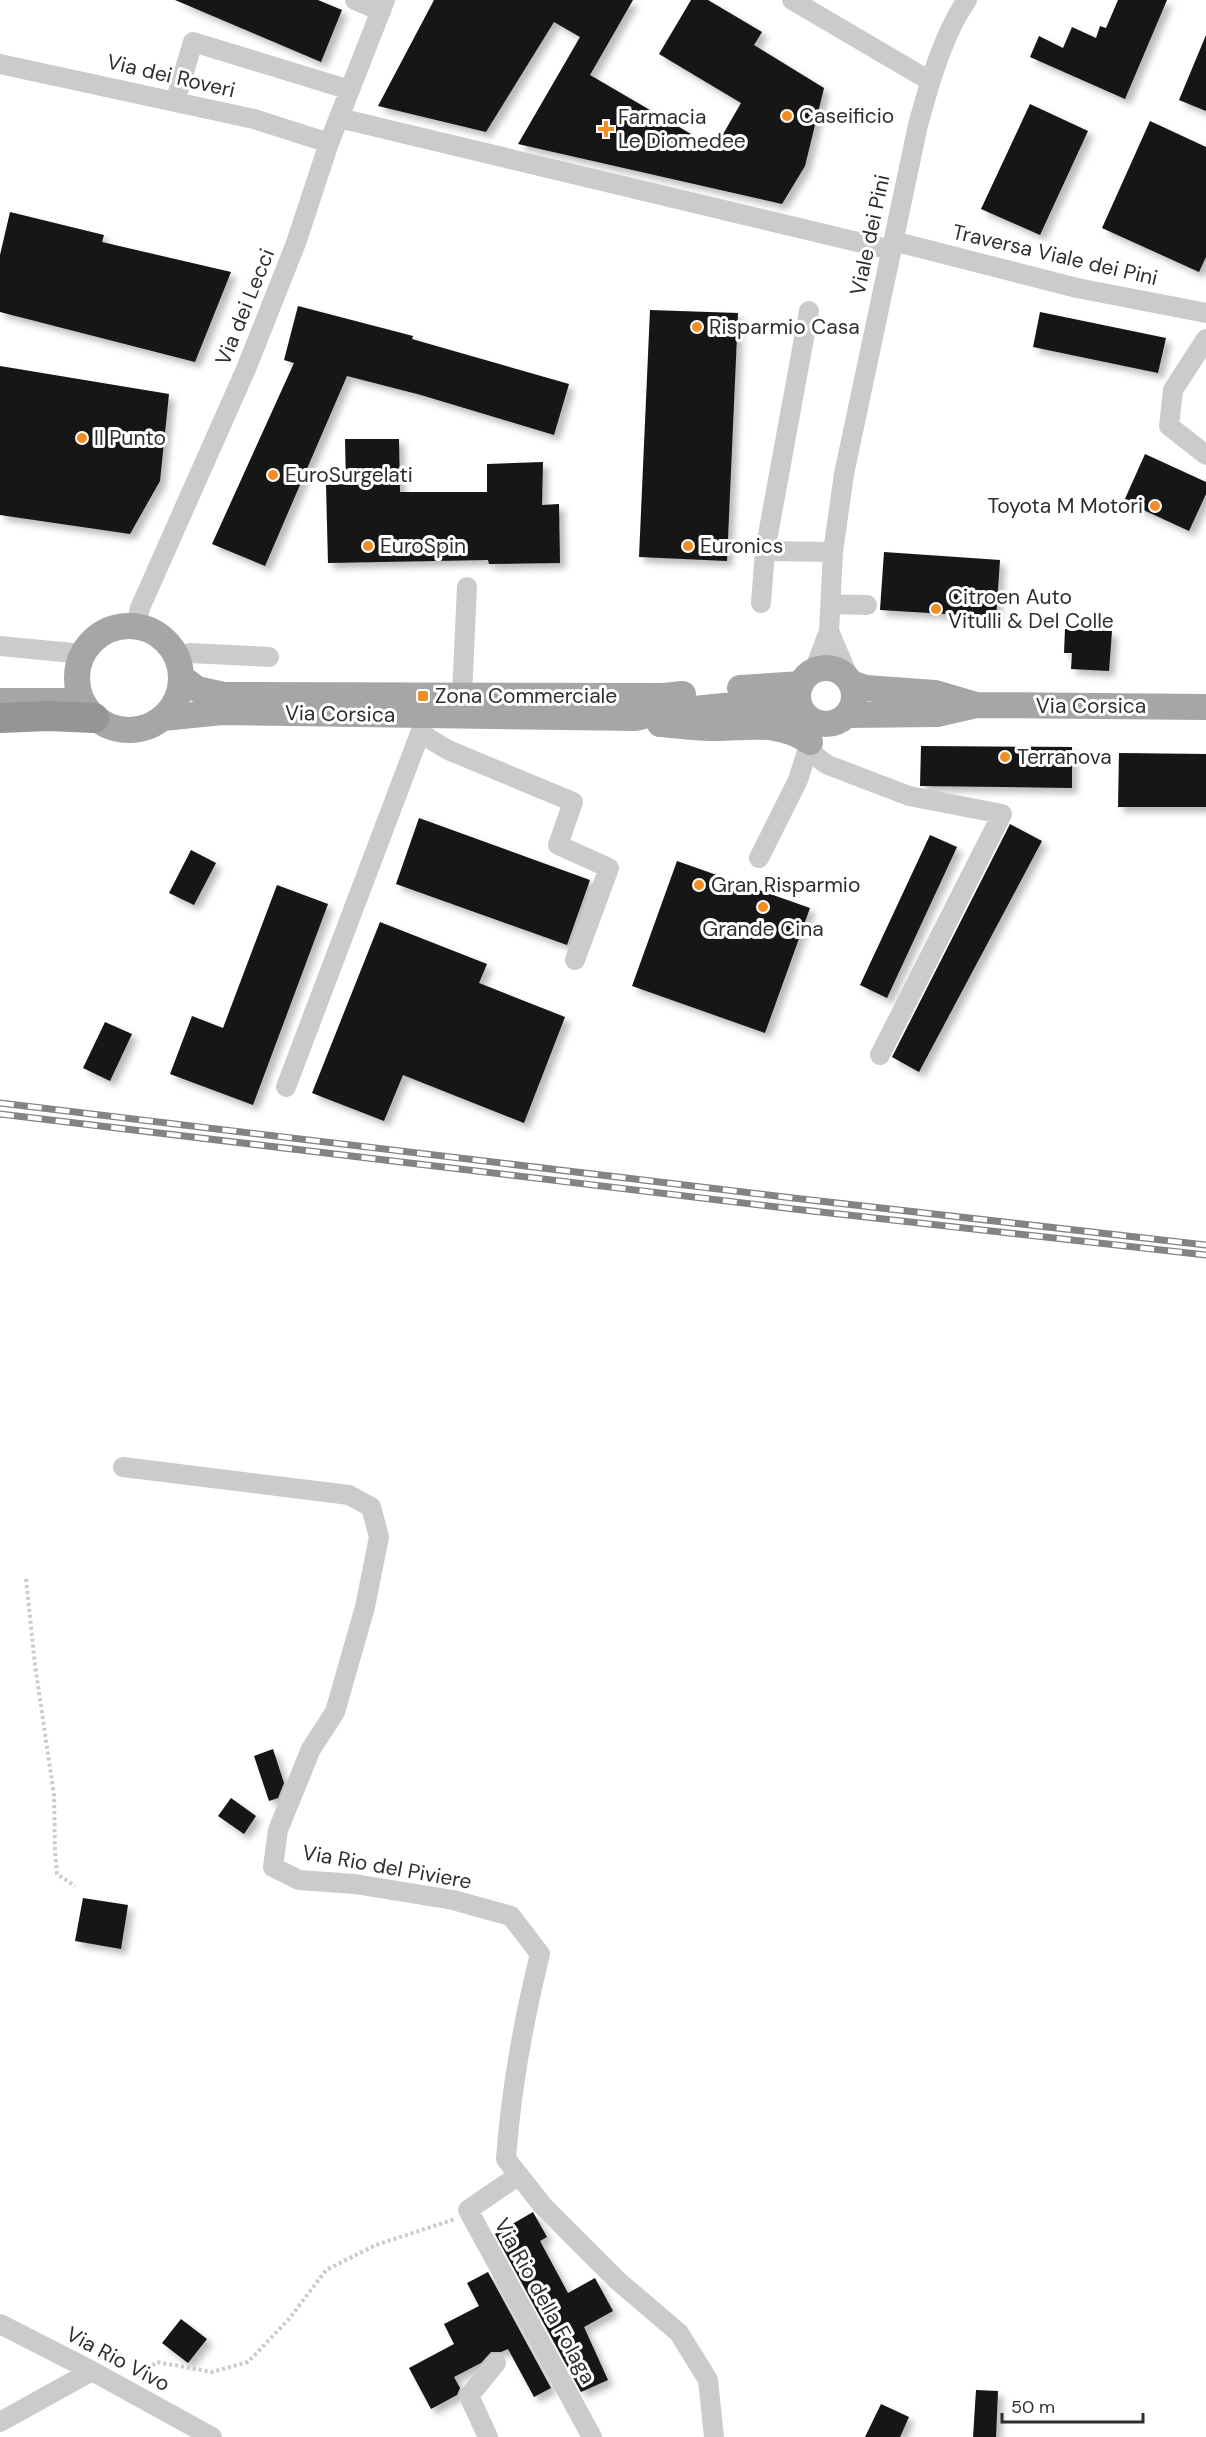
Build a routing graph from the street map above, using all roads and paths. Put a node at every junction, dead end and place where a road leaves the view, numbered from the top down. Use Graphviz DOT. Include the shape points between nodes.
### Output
graph roads {
  1 [pos="355,0"];
  2 [pos="792,0"];
  3 [pos="967,0"];
  4 [pos="383,5"];
  5 [pos="0,63"];
  6 [pos="930,81"];
  7 [pos="350,90"];
  8 [pos="175,102"];
  9 [pos="339,118"];
  10 [pos="329,143"];
  11 [pos="892,245"];
  12 [pos="809,311"];
  13 [pos="1206,313"];
  14 [pos="1206,339"];
  15 [pos="1206,455"];
  16 [pos="765,551"];
  17 [pos="833,552"];
  18 [pos="467,587"];
  19 [pos="761,603"];
  20 [pos="831,604"];
  21 [pos="867,605"];
  22 [pos="136,626"];
  23 [pos="829,631"];
  24 [pos="0,646"];
  25 [pos="83,654"];
  26 [pos="269,657"];
  27 [pos="179,667"];
  28 [pos="808,678"];
  29 [pos="851,683"];
  30 [pos="462,696"];
  31 [pos="0,701"];
  32 [pos="976,705"];
  33 [pos="1206,707"];
  34 [pos="88,709"];
  35 [pos="847,715"];
  36 [pos="0,718"];
  37 [pos="163,718"];
  38 [pos="423,724"];
  39 [pos="809,725"];
  40 [pos="759,858"];
  41 [pos="575,960"];
  42 [pos="880,1055"];
  43 [pos="286,1087"];
  44 [pos="123,1467"];
  45 [pos="26,1580"];
  46 [pos="75,1886"];
  47 [pos="519,2175"];
  48 [pos="468,2210"];
  49 [pos="0,2324"];
  50 [pos="496,2364"];
  51 [pos="92,2371"];
  52 [pos="121,2388"];
  53 [pos="0,2422"];
  54 [pos="212,2437"];
  55 [pos="488,2437"];
  56 [pos="592,2437"];
  57 [pos="714,2437"];
  1 -- 4 [label="street"];
  2 -- 6 [label="street"];
  3 -- 6 [label="street, Viale dei Pini"];
  4 -- 7 [label="street, Via dei Lecci"];
  5 -- 8 [label="street, Via dei Roveri"];
  6 -- 11 [label="street, Viale dei Pini"];
  7 -- 8 [label="street" via="193,42"];
  7 -- 9 [label="street, Via dei Lecci"];
  8 -- 10 [label="street, Via dei Roveri" via="254,119"];
  9 -- 10 [label="street, Via dei Lecci"];
  9 -- 11 [label="street, Traversa Viale dei Pini"];
  10 -- 22 [label="street, Via dei Lecci" via="296,243 246,369 140,608"];
  11 -- 13 [label="street, Traversa Viale dei Pini"];
  11 -- 17 [label="street, Viale dei Pini" via="844,474"];
  12 -- 16 [label="street"];
  14 -- 15 [label="street" via="1173,390 1169,426"];
  16 -- 17 [label="street"];
  16 -- 19 [label="street"];
  17 -- 20 [label="street, Viale dei Pini"];
  18 -- 30 [label="street"];
  20 -- 21 [label="street"];
  20 -- 23 [label="street, Viale dei Pini"];
  22 -- 25 [label="main road" via="104,632"];
  22 -- 27 [label="main road, Via Corsica" via="164,638"];
  23 -- 28 [label="street, Viale dei Pini"];
  23 -- 29 [label="street, Viale dei Pini"];
  24 -- 25 [label="street"];
  25 -- 34 [label="main road" via="77,679"];
  26 -- 27 [label="street" via="190,653"];
  27 -- 30 [label="main road, Via Corsica" via="197,689 224,694"];
  27 -- 37 [label="main road" via="175,704"];
  28 -- 29 [label="main road, Via Corsica" via="825,668 836,670"];
  28 -- 30 [label="main road, Via Corsica" via="766,688 714,689 664,696"];
  28 -- 39 [label="main road" via="798,699"];
  29 -- 32 [label="main road, Via Corsica" via="866,688 935,693"];
  29 -- 35 [label="main road" via="855,698"];
  31 -- 34 [label="main road, Via Corsica" via="64,702"];
  32 -- 33 [label="main road, Via Corsica"];
  32 -- 35 [label="main road, Via Corsica" via="937,714"];
  34 -- 36 [label="highway"];
  34 -- 37 [label="main road, Via Corsica" via="115,729 133,731"];
  35 -- 39 [label="main road, Via Corsica" via="829,724"];
  37 -- 38 [label="main road, Via Corsica" via="222,712"];
  38 -- 39 [label="main road, Via Corsica" via="636,718 731,704 773,705"];
  38 -- 41 [label="street" via="448,750 573,802 558,845 609,868"];
  38 -- 43 [label="street"];
  39 -- 40 [label="street" via="798,780"];
  39 -- 42 [label="street" via="813,753 828,765 909,796 1002,813"];
  44 -- 47 [label="street, Via Rio del Piviere" via="349,1495 370,1507 379,1537 365,1607 335,1712 311,1749 278,1830 273,1867 299,1880 355,1884 432,1897 511,1916 540,1954 511,2097 506,2159"];
  45 -- 46 [label="path" via="54,1795 57,1874"];
  47 -- 48 [label="street, Via Rio della Folaga"];
  47 -- 57 [label="street, Via Rio del Piviere" via="543,2206 618,2281 679,2333 708,2380"];
  48 -- 52 [label="path" via="450,2222 376,2245 326,2270 289,2319 248,2362 212,2372 157,2362"];
  48 -- 56 [label="street, Via Rio della Folaga"];
  49 -- 51 [label="street, Via Rio Vivo"];
  50 -- 55 [label="street" via="469,2396"];
  51 -- 52 [label="street, Via Rio Vivo"];
  51 -- 53 [label="street"];
  52 -- 54 [label="street, Via Rio Vivo"];
}
